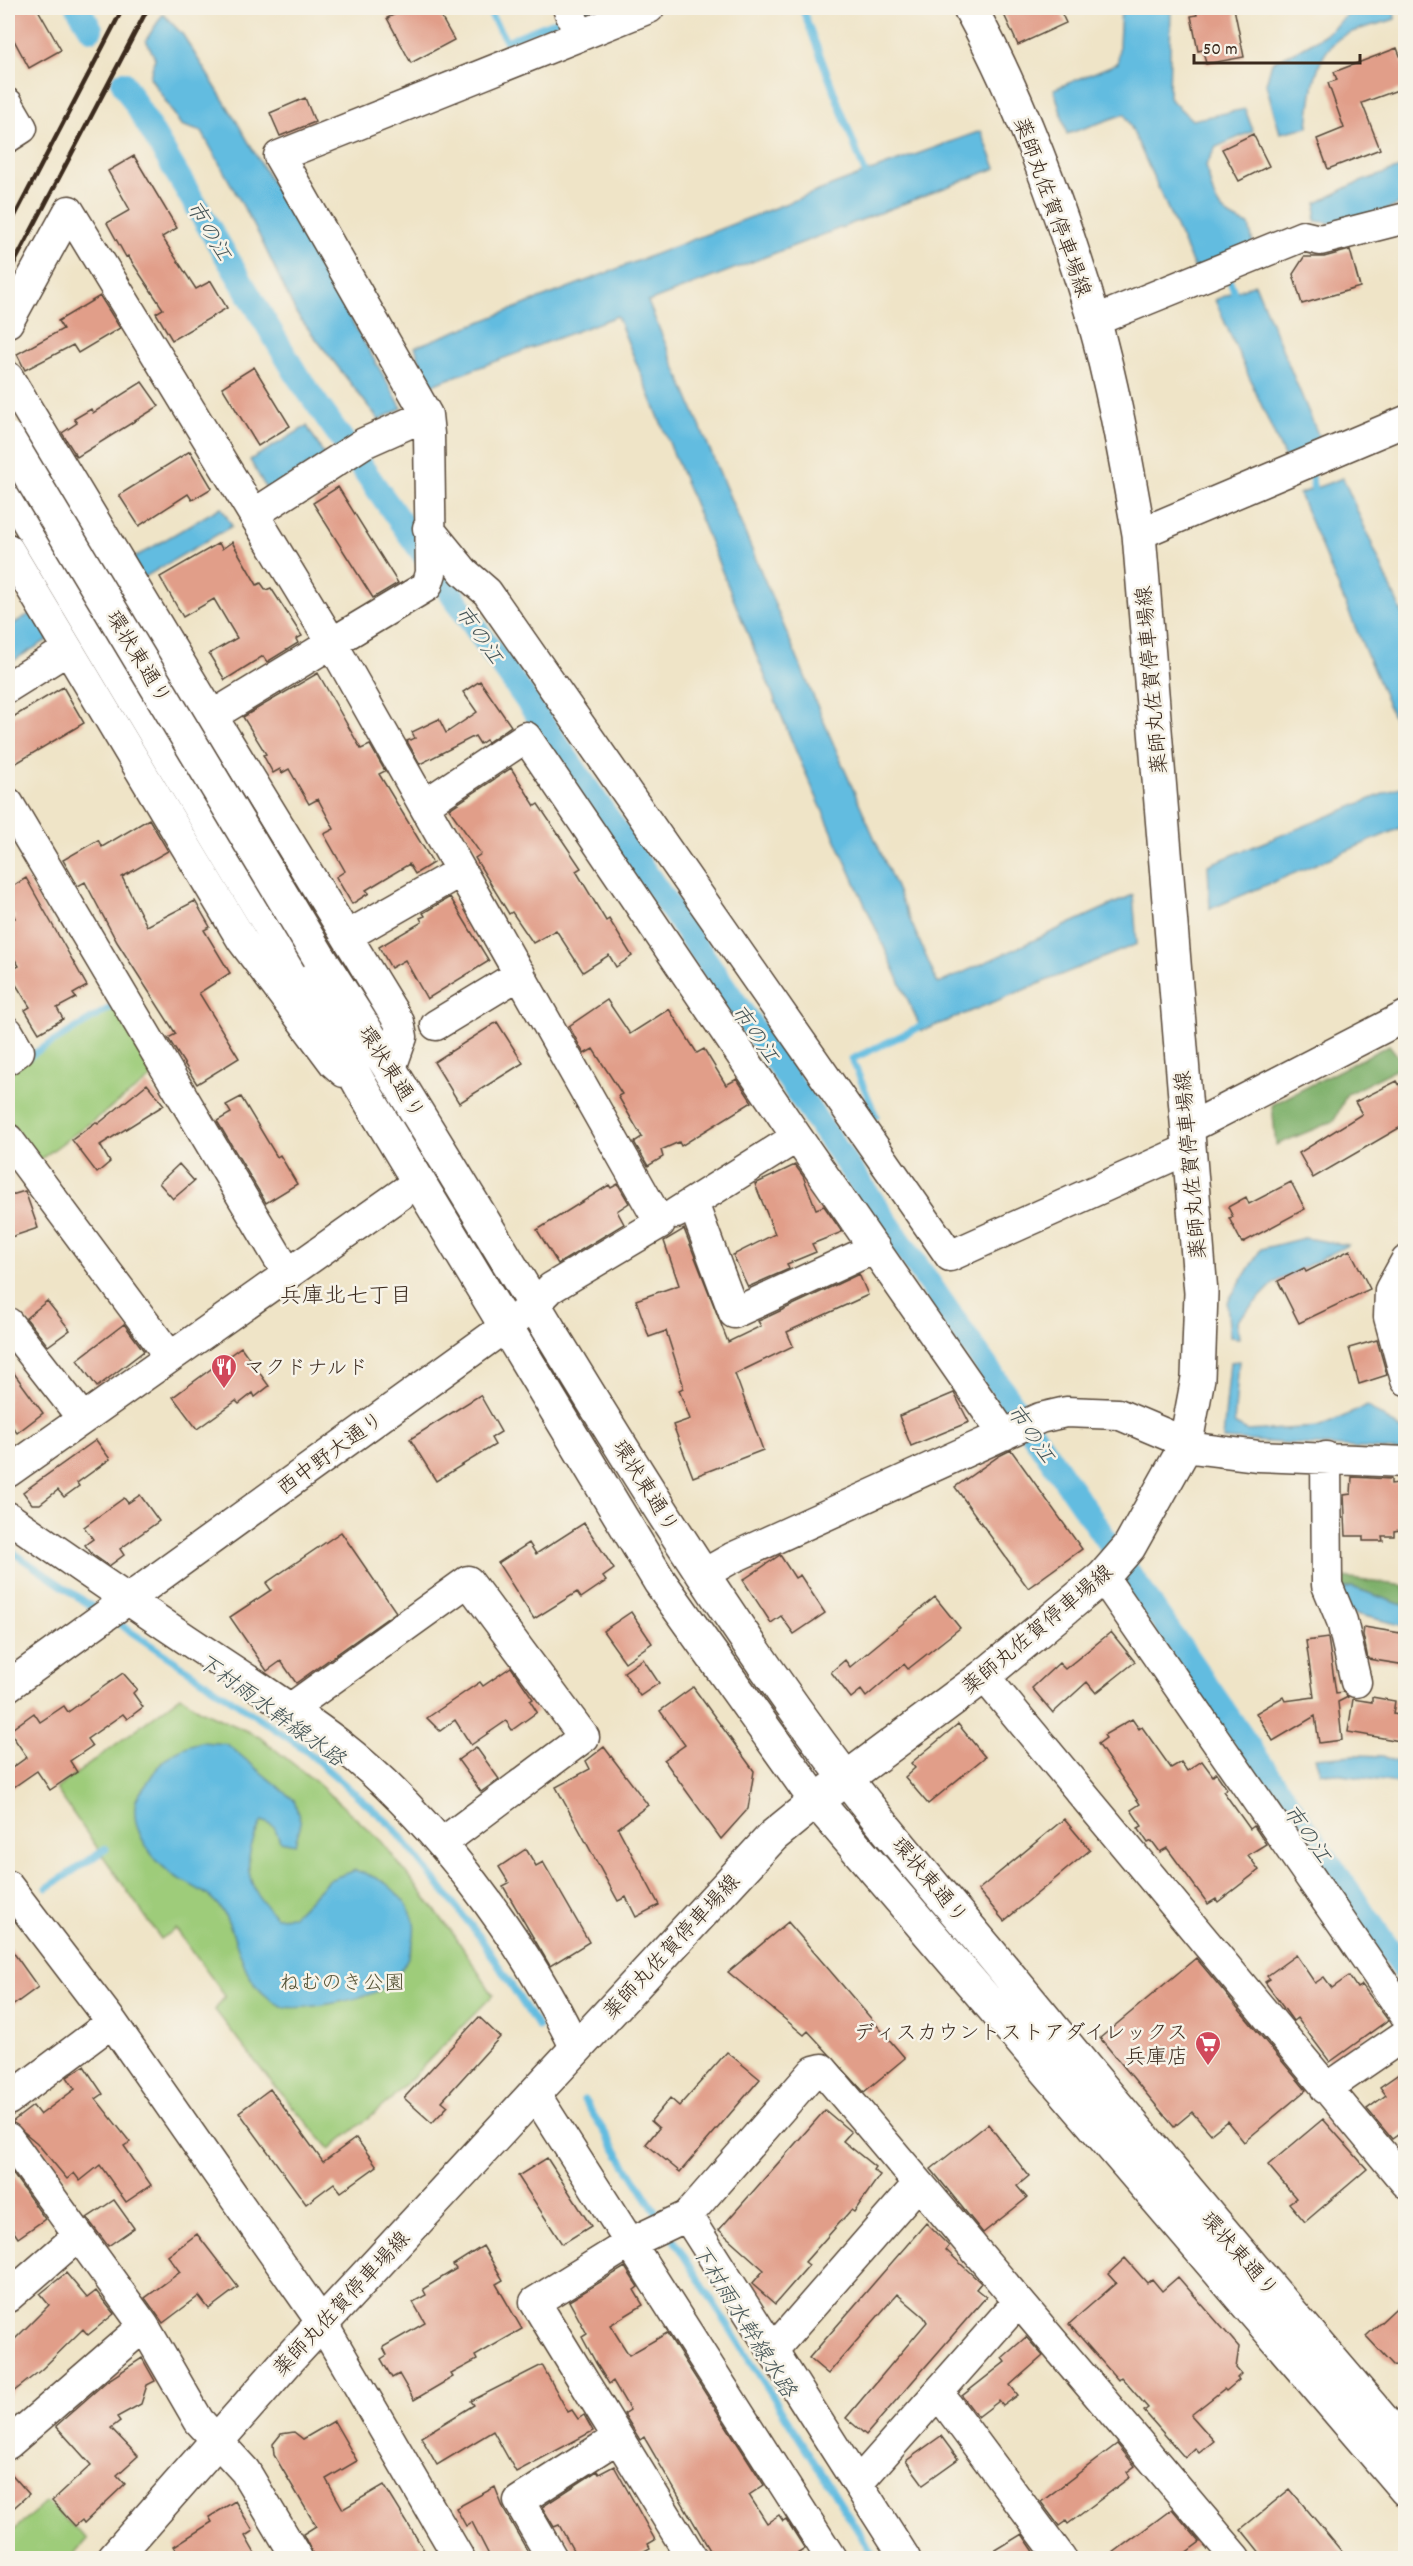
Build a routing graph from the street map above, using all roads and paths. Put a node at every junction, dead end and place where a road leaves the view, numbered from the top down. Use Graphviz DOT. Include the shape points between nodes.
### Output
graph roads {
  1 [pos="568,8"];
  2 [pos="649,8"];
  3 [pos="970,8"];
  4 [pos="579,35"];
  5 [pos="8,104"];
  6 [pos="8,137"];
  7 [pos="1406,218"];
  8 [pos="1094,321"];
  9 [pos="8,322"];
  10 [pos="8,377"];
  11 [pos="427,415"];
  12 [pos="1406,421"];
  13 [pos="40,432"];
  14 [pos="8,439"];
  15 [pos="8,451"];
  16 [pos="8,487"];
  17 [pos="254,514"];
  18 [pos="428,528"];
  19 [pos="1139,534"];
  20 [pos="8,549"];
  21 [pos="332,644"];
  22 [pos="67,651"];
  23 [pos="8,687"];
  24 [pos="212,716"];
  25 [pos="8,803"];
  26 [pos="424,805"];
  27 [pos="19,849"];
  28 [pos="461,871"];
  29 [pos="347,936"];
  30 [pos="308,963"];
  31 [pos="520,974"];
  32 [pos="1406,1016"];
  33 [pos="436,1024"];
  34 [pos="8,1032"];
  35 [pos="8,1059"];
  36 [pos="391,1068"];
  37 [pos="362,1088"];
  38 [pos="797,1137"];
  39 [pos="8,1138"];
  40 [pos="1187,1139"];
  41 [pos="418,1182"];
  42 [pos="693,1203"];
  43 [pos="660,1223"];
  44 [pos="875,1248"];
  45 [pos="1406,1261"];
  46 [pos="288,1274"];
  47 [pos="533,1306"];
  48 [pos="8,1323"];
  49 [pos="505,1327"];
  50 [pos="170,1357"];
  51 [pos="1406,1380"];
  52 [pos="82,1419"];
  53 [pos="1007,1433"];
  54 [pos="1185,1447"];
  55 [pos="1326,1457"];
  56 [pos="1406,1462"];
  57 [pos="8,1472"];
  58 [pos="8,1517"];
  59 [pos="702,1575"];
  60 [pos="1105,1575"];
  61 [pos="127,1600"];
  62 [pos="984,1676"];
  63 [pos="1356,1682"];
  64 [pos="8,1686"];
  65 [pos="290,1709"];
  66 [pos="846,1778"];
  67 [pos="816,1801"];
  68 [pos="442,1843"];
  69 [pos="8,1886"];
  70 [pos="1406,2016"];
  71 [pos="112,2022"];
  72 [pos="1406,2034"];
  73 [pos="576,2049"];
  74 [pos="539,2089"];
  75 [pos="1326,2089"];
  76 [pos="8,2100"];
  77 [pos="8,2138"];
  78 [pos="1406,2183"];
  79 [pos="918,2184"];
  80 [pos="687,2216"];
  81 [pos="78,2236"];
  82 [pos="638,2239"];
  83 [pos="8,2297"];
  84 [pos="1018,2302"];
  85 [pos="322,2323"];
  86 [pos="144,2326"];
  87 [pos="774,2349"];
  88 [pos="939,2394"];
  89 [pos="617,2438"];
  90 [pos="217,2439"];
  91 [pos="8,2444"];
  92 [pos="1406,2447"];
  93 [pos="858,2483"];
  94 [pos="1406,2490"];
  95 [pos="114,2559"];
  96 [pos="297,2559"];
  97 [pos="459,2559"];
  98 [pos="552,2559"];
  99 [pos="692,2559"];
  100 [pos="831,2559"];
  101 [pos="905,2559"];
  102 [pos="1061,2559"];
  103 [pos="1236,2559"];
  1 -- 4 [label="street"];
  2 -- 4 [label="street"];
  3 -- 8 [label="main road, 薬師丸佐賀停車場線" via="990,44 1047,179"];
  4 -- 11 [label="street" via="279,156"];
  5 -- 6 [label="street" via="22,128"];
  7 -- 8 [label="street" via="1320,240 1303,236"];
  8 -- 19 [label="main road, 薬師丸佐賀停車場線"];
  9 -- 17 [label="street" via="69,211"];
  10 -- 13 [label="street"];
  11 -- 17 [label="street" via="353,451"];
  11 -- 18 [label="street"];
  12 -- 19 [label="street"];
  13 -- 15 [label="street"];
  13 -- 24 [label="street"];
  14 -- 30 [label="main road, 環状東通り, bridge"];
  16 -- 30 [label="main road, 環状東通り"];
  17 -- 21 [label="street"];
  18 -- 21 [label="street" via="431,573 427,586"];
  18 -- 40 [label="street" via="464,572 487,592 950,1256"];
  19 -- 40 [label="main road, 薬師丸佐賀停車場線"];
  20 -- 22 [label="street"];
  21 -- 24 [label="street"];
  21 -- 26 [label="street"];
  22 -- 23 [label="street"];
  22 -- 37 [label="street" via="242,940 334,1063"];
  24 -- 29 [label="street"];
  25 -- 27 [label="street"];
  26 -- 28 [label="street"];
  26 -- 38 [label="street" via="526,737"];
  27 -- 46 [label="street"];
  28 -- 29 [label="street"];
  28 -- 31 [label="street"];
  29 -- 36 [label="street" via="399,1022 402,1037"];
  30 -- 36 [label="main road, 環状東通り"];
  30 -- 37 [label="main road, 環状東通り"];
  31 -- 33 [label="street"];
  31 -- 43 [label="street"];
  32 -- 40 [label="street"];
  34 -- 35 [label="street" via="19,1050"];
  36 -- 47 [label="main road, 環状東通り"];
  37 -- 41 [label="main road, 環状東通り"];
  38 -- 42 [label="street, 西中野大通り"];
  38 -- 44 [label="street"];
  39 -- 50 [label="street"];
  40 -- 54 [label="main road, 薬師丸佐賀停車場線" via="1201,1293 1198,1378"];
  41 -- 46 [label="street"];
  41 -- 49 [label="main road, 環状東通り"];
  42 -- 43 [label="street, 西中野大通り"];
  42 -- 44 [label="street" via="734,1313"];
  43 -- 47 [label="street, 西中野大通り" via="551,1288"];
  44 -- 53 [label="street"];
  45 -- 51 [label="street" via="1390,1290 1389,1317"];
  46 -- 50 [label="street"];
  47 -- 49 [label="street, 西中野大通り"];
  47 -- 59 [label="main road, 環状東通り"];
  48 -- 52 [label="street"];
  49 -- 61 [label="street, 西中野大通り"];
  49 -- 67 [label="main road, 環状東通り" via="660,1582"];
  50 -- 52 [label="street"];
  52 -- 57 [label="street"];
  53 -- 54 [label="street" via="1066,1412 1118,1414 1170,1436"];
  53 -- 59 [label="street"];
  54 -- 55 [label="street" via="1258,1456"];
  54 -- 60 [label="main road, 薬師丸佐賀停車場線" via="1129,1547"];
  55 -- 56 [label="street"];
  55 -- 63 [label="street" via="1328,1585 1342,1621"];
  58 -- 61 [label="street"];
  59 -- 66 [label="main road, 環状東通り"];
  60 -- 62 [label="main road, 薬師丸佐賀停車場線"];
  60 -- 70 [label="street"];
  61 -- 64 [label="street, 西中野大通り"];
  61 -- 65 [label="street"];
  62 -- 66 [label="main road, 薬師丸佐賀停車場線"];
  62 -- 75 [label="street"];
  65 -- 68 [label="street" via="339,1744"];
  65 -- 68 [label="street" via="468,1581 584,1737"];
  66 -- 67 [label="main road, 薬師丸佐賀停車場線"];
  66 -- 92 [label="main road, 環状東通り" via="1189,2194"];
  67 -- 73 [label="main road, 薬師丸佐賀停車場線" via="773,1836"];
  67 -- 94 [label="main road, 環状東通り"];
  68 -- 73 [label="street" via="495,1913"];
  69 -- 71 [label="street"];
  71 -- 76 [label="street"];
  71 -- 85 [label="street"];
  72 -- 75 [label="street"];
  73 -- 74 [label="main road, 薬師丸佐賀停車場線"];
  74 -- 82 [label="street"];
  74 -- 85 [label="main road, 薬師丸佐賀停車場線"];
  75 -- 78 [label="street"];
  77 -- 81 [label="street"];
  79 -- 80 [label="street" via="822,2069 814,2071"];
  79 -- 84 [label="street"];
  79 -- 87 [label="street"];
  80 -- 82 [label="street"];
  80 -- 87 [label="street"];
  81 -- 83 [label="street"];
  81 -- 86 [label="street"];
  82 -- 89 [label="street" via="535,2302"];
  82 -- 100 [label="street"];
  84 -- 88 [label="street"];
  84 -- 103 [label="street"];
  85 -- 90 [label="main road, 薬師丸佐賀停車場線"];
  85 -- 97 [label="street"];
  86 -- 90 [label="street" via="199,2421"];
  86 -- 91 [label="street"];
  87 -- 93 [label="street"];
  88 -- 93 [label="street"];
  88 -- 102 [label="street"];
  89 -- 98 [label="street" via="519,2501"];
  89 -- 99 [label="street"];
  90 -- 95 [label="main road, 薬師丸佐賀停車場線"];
  90 -- 96 [label="street" via="245,2471"];
  93 -- 101 [label="street"];
}
